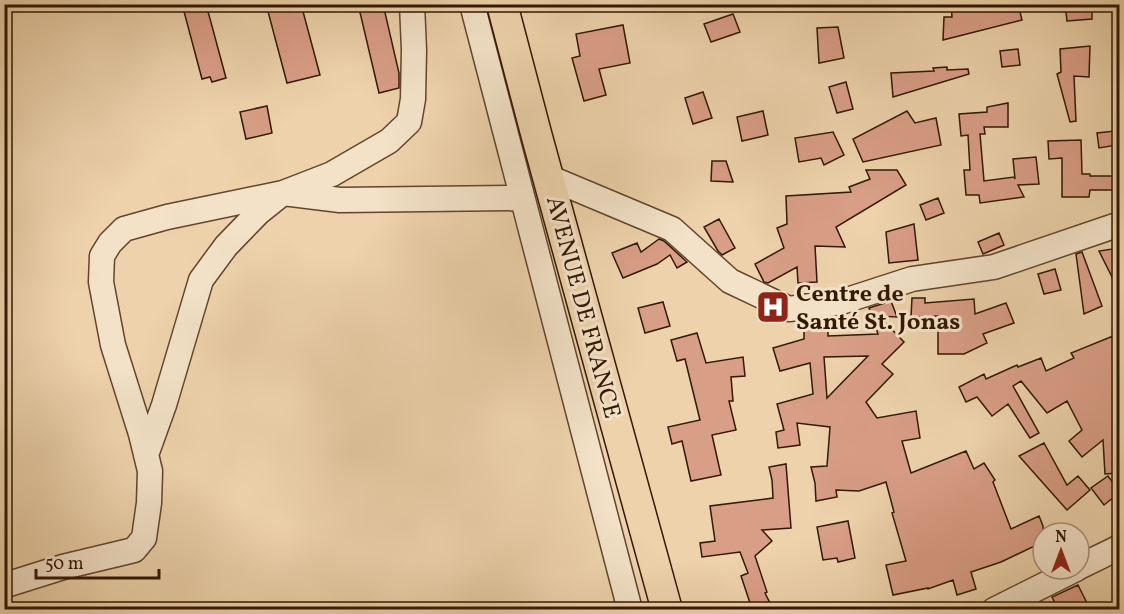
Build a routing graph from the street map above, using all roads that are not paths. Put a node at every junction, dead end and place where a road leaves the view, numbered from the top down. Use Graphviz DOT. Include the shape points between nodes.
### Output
graph roads {
  1 [pos="412,4"];
  2 [pos="472,4"];
  3 [pos="502,4"];
  4 [pos="548,177"];
  5 [pos="283,194"];
  6 [pos="521,198"];
  7 [pos="1119,224"];
  8 [pos="146,455"];
  9 [pos="1119,548"];
  10 [pos="1091,561"];
  11 [pos="1051,581"];
  12 [pos="4,583"];
  13 [pos="630,609"];
  14 [pos="667,609"];
  15 [pos="994,609"];
  1 -- 5 [label="street" via="413,99 409,122 389,141 332,174"];
  2 -- 6 [label="street"];
  3 -- 4 [label="main road, AVENUE DE FRANCE"];
  4 -- 7 [label="street" via="672,229 730,281 789,309 841,302 912,279 994,267"];
  4 -- 14 [label="main road, AVENUE DE FRANCE"];
  5 -- 6 [label="street" via="340,200"];
  5 -- 8 [label="street" via="225,246 201,280"];
  5 -- 8 [label="street" via="124,229 102,256 100,282 113,345"];
  6 -- 13 [label="street"];
  8 -- 12 [label="street" via="149,503 144,537 134,550"];
  9 -- 10 [label="street"];
  11 -- 15 [label="street"];
}
